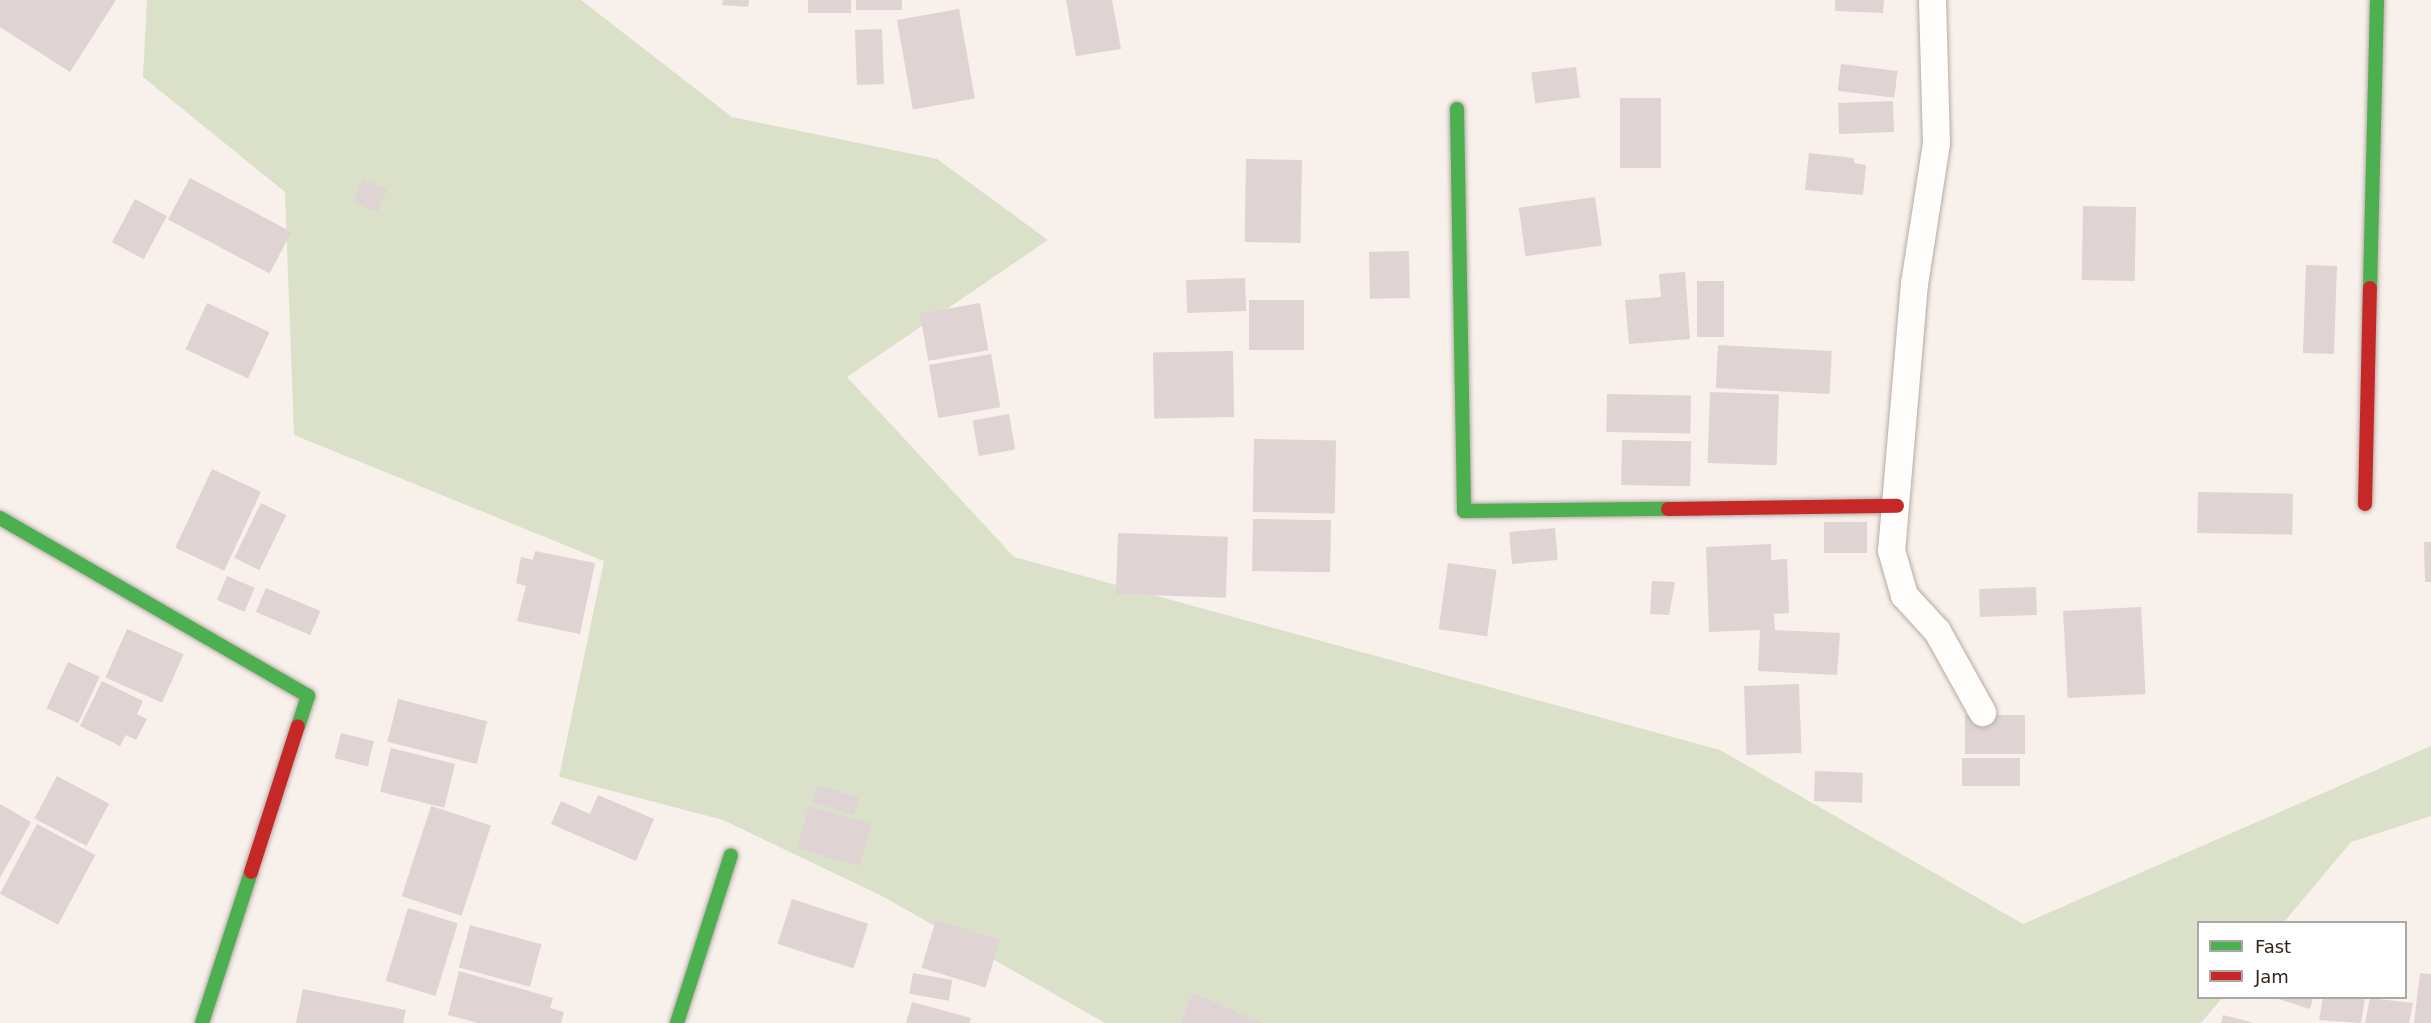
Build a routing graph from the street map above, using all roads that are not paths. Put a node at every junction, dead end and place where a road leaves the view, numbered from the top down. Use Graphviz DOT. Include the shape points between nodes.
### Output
graph roads {
  1 [pos="1932,0"];
  2 [pos="2377,0"];
  3 [pos="1457,109"];
  4 [pos="2365,504"];
  5 [pos="1897,506"];
  6 [pos="0,519"];
  7 [pos="1982,712"];
  8 [pos="730,855"];
  9 [pos="202,1023"];
  10 [pos="677,1023"];
  1 -- 5 [label="street" via="1936,143 1914,283"];
  2 -- 4 [label="street"];
  3 -- 5 [label="street" via="1464,511"];
  5 -- 7 [label="street" via="1894,573 1904,595 1937,631"];
  6 -- 9 [label="street" via="308,696"];
  8 -- 10 [label="street"];
}
